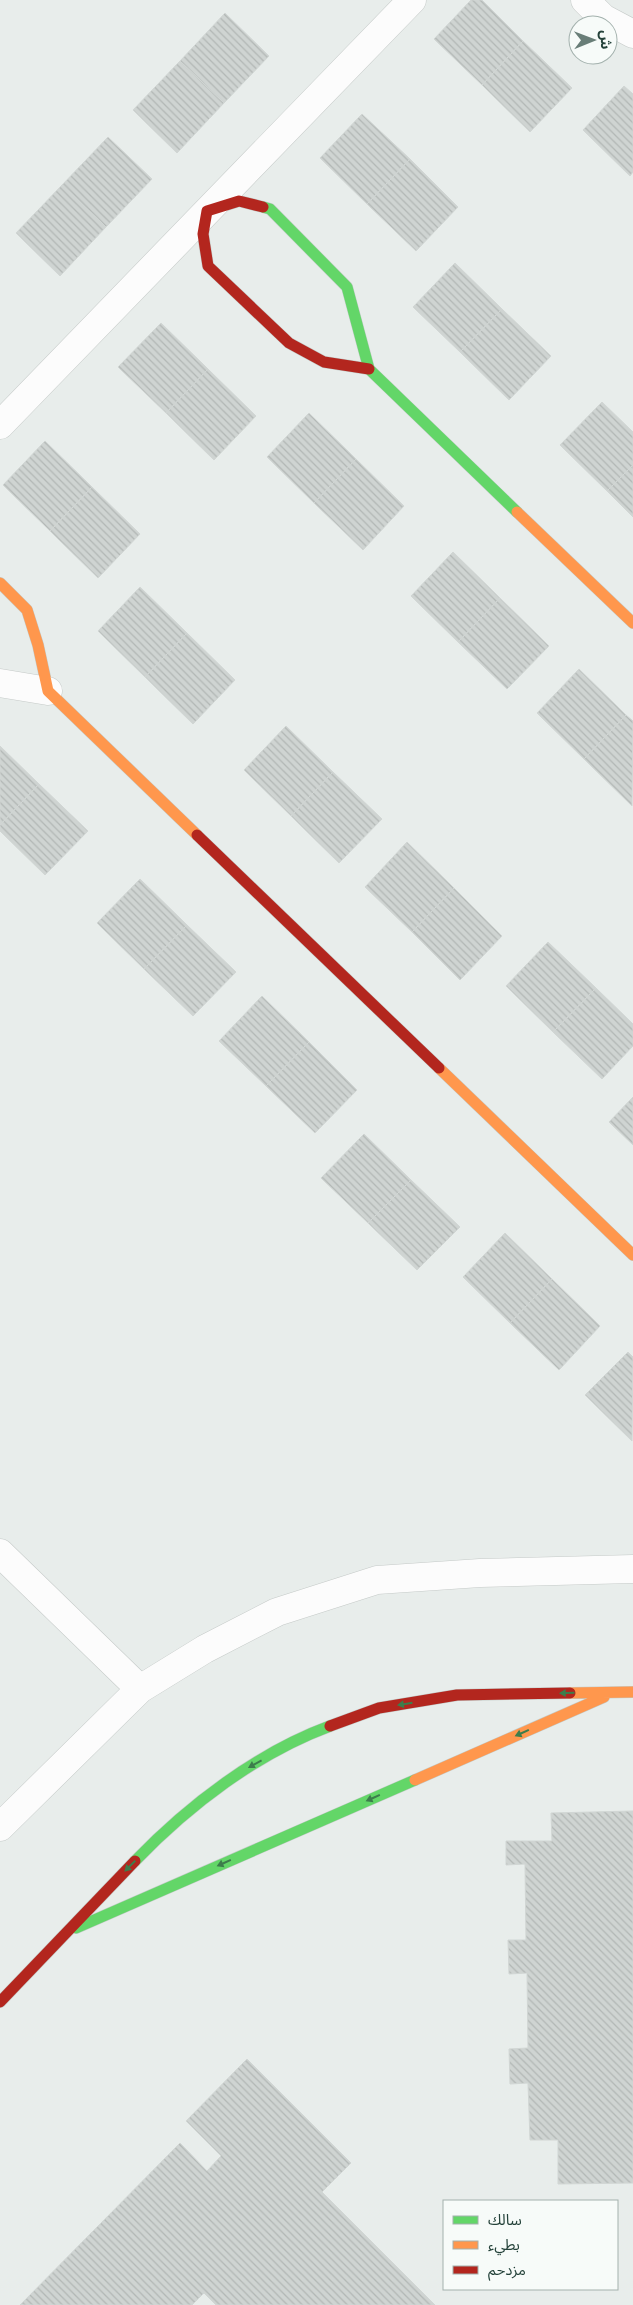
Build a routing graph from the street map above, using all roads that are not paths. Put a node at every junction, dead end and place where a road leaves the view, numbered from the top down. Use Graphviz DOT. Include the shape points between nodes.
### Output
graph roads {
  1 [pos="412,0"];
  2 [pos="585,0"];
  3 [pos="633,34"];
  4 [pos="207,211"];
  5 [pos="369,369"];
  6 [pos="0,425"];
  7 [pos="0,582"];
  8 [pos="633,623"];
  9 [pos="0,683"];
  10 [pos="48,691"];
  11 [pos="633,1255"];
  12 [pos="0,1554"];
  13 [pos="633,1569"];
  14 [pos="140,1689"];
  15 [pos="615,1692"];
  16 [pos="633,1692"];
  17 [pos="0,1827"];
  18 [pos="63,1934"];
  19 [pos="0,2002"];
  1 -- 4 [label="street"];
  2 -- 3 [label="street" via="603,18"];
  4 -- 5 [label="street" via="204,234 208,266 289,343 324,362"];
  4 -- 5 [label="street" via="239,200 270,209 347,287"];
  4 -- 6 [label="street"];
  5 -- 8 [label="street"];
  7 -- 10 [label="street" via="27,610"];
  9 -- 10 [label="street"];
  10 -- 11 [label="street"];
  12 -- 14 [label="street"];
  13 -- 14 [label="street" via="480,1573 377,1580 277,1612 205,1649"];
  14 -- 17 [label="street"];
  15 -- 16 [label="street"];
  15 -- 18 [label="street, one-way"];
  15 -- 18 [label="street, one-way" via="457,1695 379,1708 306,1735 223,1782 145,1850"];
  18 -- 19 [label="street"];
}
